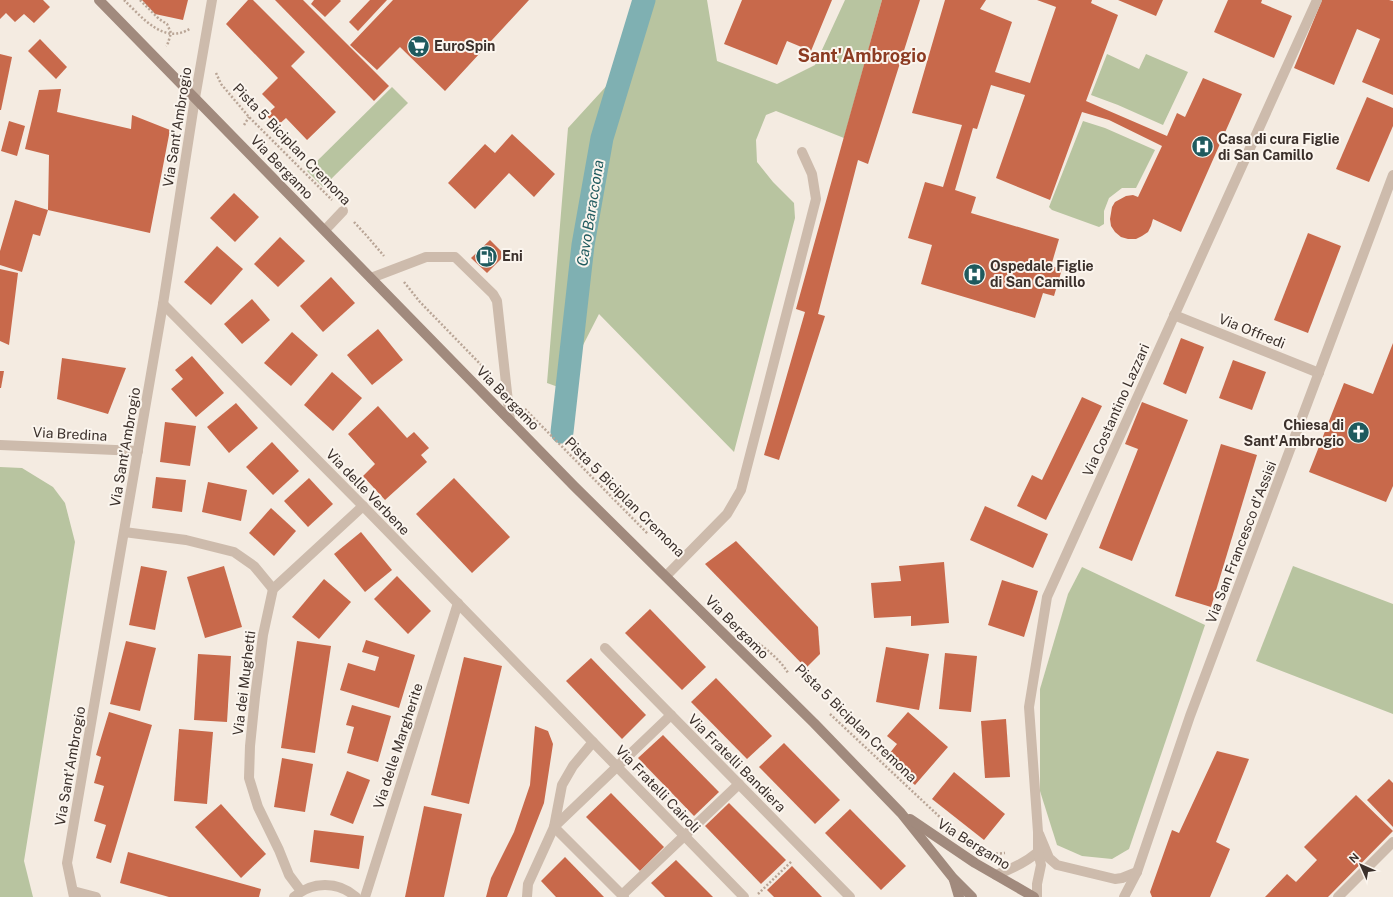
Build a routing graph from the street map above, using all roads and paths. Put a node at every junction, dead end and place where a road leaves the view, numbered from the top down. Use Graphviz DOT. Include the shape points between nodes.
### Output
graph roads {
  1 [pos="99,0"];
  2 [pos="124,0"];
  3 [pos="140,0"];
  4 [pos="212,0"];
  5 [pos="1317,0"];
  6 [pos="195,25"];
  7 [pos="171,33"];
  8 [pos="154,56"];
  9 [pos="214,70"];
  10 [pos="195,98"];
  11 [pos="802,152"];
  12 [pos="1393,175"];
  13 [pos="343,212"];
  14 [pos="324,230"];
  15 [pos="368,237"];
  16 [pos="371,278"];
  17 [pos="420,302"];
  18 [pos="164,304"];
  19 [pos="1174,315"];
  20 [pos="488,372"];
  21 [pos="1319,373"];
  22 [pos="528,412"];
  23 [pos="510,420"];
  24 [pos="0,445"];
  25 [pos="138,451"];
  26 [pos="363,506"];
  27 [pos="124,532"];
  28 [pos="650,536"];
  29 [pos="666,576"];
  30 [pos="273,589"];
  31 [pos="458,603"];
  32 [pos="758,643"];
  33 [pos="605,648"];
  34 [pos="791,677"];
  35 [pos="552,700"];
  36 [pos="825,709"];
  37 [pos="671,715"];
  38 [pos="593,742"];
  39 [pos="617,766"];
  40 [pos="739,784"];
  41 [pos="901,813"];
  42 [pos="944,821"];
  43 [pos="554,827"];
  44 [pos="1038,832"];
  45 [pos="685,836"];
  46 [pos="1393,842"];
  47 [pos="803,850"];
  48 [pos="1010,852"];
  49 [pos="1038,852"];
  50 [pos="990,854"];
  51 [pos="1137,872"];
  52 [pos="996,875"];
  53 [pos="953,878"];
  54 [pos="74,894"];
  55 [pos="297,894"];
  56 [pos="623,896"];
  57 [pos="96,897"];
  58 [pos="356,897"];
  59 [pos="365,897"];
  60 [pos="527,897"];
  61 [pos="744,897"];
  62 [pos="755,897"];
  63 [pos="850,897"];
  64 [pos="959,897"];
  65 [pos="972,897"];
  66 [pos="1035,897"];
  67 [pos="1124,897"];
  68 [pos="1338,897"];
  1 -- 8 [label="main road, Via Bergamo"];
  2 -- 7 [label="path" via="150,26"];
  3 -- 7 [label="path" via="167,24"];
  4 -- 10 [label="street, Via Sant'Ambrogio"];
  5 -- 19 [label="street, Via Costantino Lazzari"];
  6 -- 7 [label="path" via="183,33"];
  7 -- 8 [label="path" via="168,43"];
  8 -- 10 [label="main road, Via Bergamo"];
  9 -- 13 [label="path, Pista 5 Biciplan Cremona" via="221,84 249,117"];
  10 -- 14 [label="main road, Via Bergamo"];
  10 -- 18 [label="street, Via Sant'Ambrogio"];
  11 -- 29 [label="street" via="812,174 816,199 740,490 727,514"];
  12 -- 21 [label="street, Via San Francesco d'Assisi"];
  13 -- 14 [label="street"];
  13 -- 15 [label="path, Pista 5 Biciplan Cremona"];
  14 -- 16 [label="main road, Via Bergamo"];
  16 -- 23 [label="main road, Via Bergamo"];
  16 -- 23 [label="street" via="426,257 455,257 493,294 497,301"];
  17 -- 20 [label="path"];
  18 -- 25 [label="street, Via Sant'Ambrogio"];
  18 -- 26 [label="street, Via delle Verbene"];
  19 -- 21 [label="street, Via Offredi"];
  19 -- 44 [label="street, Via Costantino Lazzari" via="1047,597 1029,707"];
  21 -- 51 [label="street, Via San Francesco d'Assisi" via="1190,716"];
  22 -- 28 [label="path, Pista 5 Biciplan Cremona"];
  23 -- 29 [label="main road, Via Bergamo"];
  24 -- 25 [label="street, Via Bredina"];
  25 -- 27 [label="street, Via Sant'Ambrogio"];
  26 -- 30 [label="street"];
  26 -- 31 [label="street, Via delle Verbene"];
  27 -- 30 [label="street" via="186,540 234,552 254,566"];
  27 -- 54 [label="street, Via Sant'Ambrogio" via="67,863"];
  29 -- 41 [label="main road, Via Bergamo"];
  30 -- 55 [label="street, Via dei Mughetti" via="263,635 255,697 249,778 258,807"];
  31 -- 35 [label="street, Via delle Verbene"];
  31 -- 59 [label="street, Via delle Margherite"];
  32 -- 34 [label="path, Pista 5 Biciplan Cremona" via="784,666"];
  33 -- 37 [label="street, Via Fratelli Bandiera"];
  35 -- 38 [label="street, Via Fratelli Cairoli"];
  36 -- 42 [label="path, Pista 5 Biciplan Cremona"];
  37 -- 39 [label="street"];
  37 -- 40 [label="street, Via Fratelli Bandiera"];
  38 -- 39 [label="street, Via Fratelli Cairoli"];
  38 -- 43 [label="street" via="573,766 562,785"];
  39 -- 43 [label="street"];
  39 -- 45 [label="street, Via Fratelli Cairoli"];
  40 -- 45 [label="street"];
  40 -- 47 [label="street, Via Fratelli Bandiera"];
  41 -- 52 [label="main road, Via Bergamo" via="975,864"];
  41 -- 53 [label="main road, Via Bergamo"];
  43 -- 56 [label="street"];
  43 -- 60 [label="street" via="528,884"];
  44 -- 49 [label="street, Via Costantino Lazzari"];
  44 -- 51 [label="street" via="1049,858 1057,865 1114,879"];
  45 -- 56 [label="street"];
  45 -- 61 [label="street, Via Fratelli Cairoli"];
  46 -- 68 [label="street"];
  47 -- 62 [label="path"];
  47 -- 63 [label="street, Via Fratelli Bandiera"];
  48 -- 50 [label="path"];
  49 -- 52 [label="street" via="1020,865"];
  49 -- 66 [label="street, Via Costantino Lazzari" via="1041,865"];
  51 -- 67 [label="street, Via San Francesco d'Assisi"];
  52 -- 66 [label="main road, Via Bergamo"];
  53 -- 64 [label="main road, Via Bergamo"];
  53 -- 65 [label="main road, Via Bergamo"];
  54 -- 57 [label="street"];
  55 -- 58 [label="street" via="319,884 339,886"];
}
